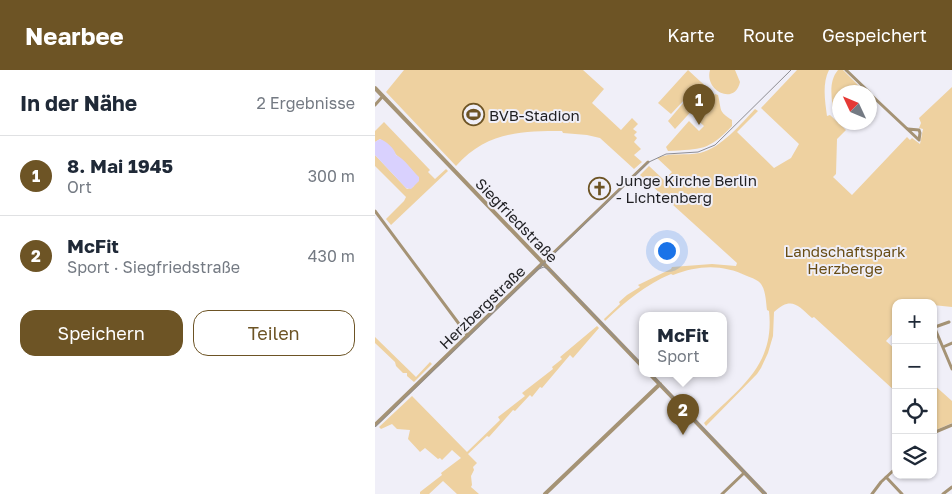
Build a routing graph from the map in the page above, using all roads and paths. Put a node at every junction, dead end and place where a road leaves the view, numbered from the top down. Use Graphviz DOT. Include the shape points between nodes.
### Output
graph roads {
  1 [pos="846,70"];
  2 [pos="861,85"];
  3 [pos="375,88"];
  4 [pos="383,96"];
  5 [pos="877,100"];
  6 [pos="375,105"];
  7 [pos="908,129"];
  8 [pos="648,162"];
  9 [pos="375,211"];
  10 [pos="543,263"];
  11 [pos="949,322"];
  12 [pos="937,325"];
  13 [pos="937,333"];
  14 [pos="467,336"];
  15 [pos="952,343"];
  16 [pos="943,346"];
  17 [pos="639,363"];
  18 [pos="952,369"];
  19 [pos="652,377"];
  20 [pos="660,384"];
  21 [pos="375,425"];
  22 [pos="952,425"];
  23 [pos="937,431"];
  24 [pos="892,472"];
  25 [pos="744,473"];
  26 [pos="886,477"];
  27 [pos="952,487"];
  28 [pos="545,494"];
  29 [pos="722,494"];
  30 [pos="765,494"];
  31 [pos="872,494"];
  32 [pos="902,494"];
  33 [pos="943,494"];
  1 -- 2 [label="street"];
  3 -- 4 [label="street, Siegfriedstraße"];
  4 -- 6 [label="street"];
  4 -- 10 [label="street, Siegfriedstraße"];
  5 -- 7 [label="street"];
  8 -- 10 [label="street, Herzbergstraße"];
  9 -- 14 [label="street"];
  10 -- 14 [label="street, Herzbergstraße"];
  10 -- 17 [label="street, Siegfriedstraße"];
  11 -- 12 [label="street"];
  13 -- 16 [label="street"];
  14 -- 21 [label="street, Herzbergstraße"];
  15 -- 16 [label="street"];
  16 -- 18 [label="street"];
  19 -- 20 [label="street"];
  20 -- 25 [label="street"];
  20 -- 28 [label="street"];
  22 -- 23 [label="street"];
  24 -- 26 [label="street"];
  25 -- 29 [label="street"];
  25 -- 30 [label="street"];
  26 -- 31 [label="street"];
  26 -- 32 [label="street"];
  27 -- 33 [label="street"];
}
